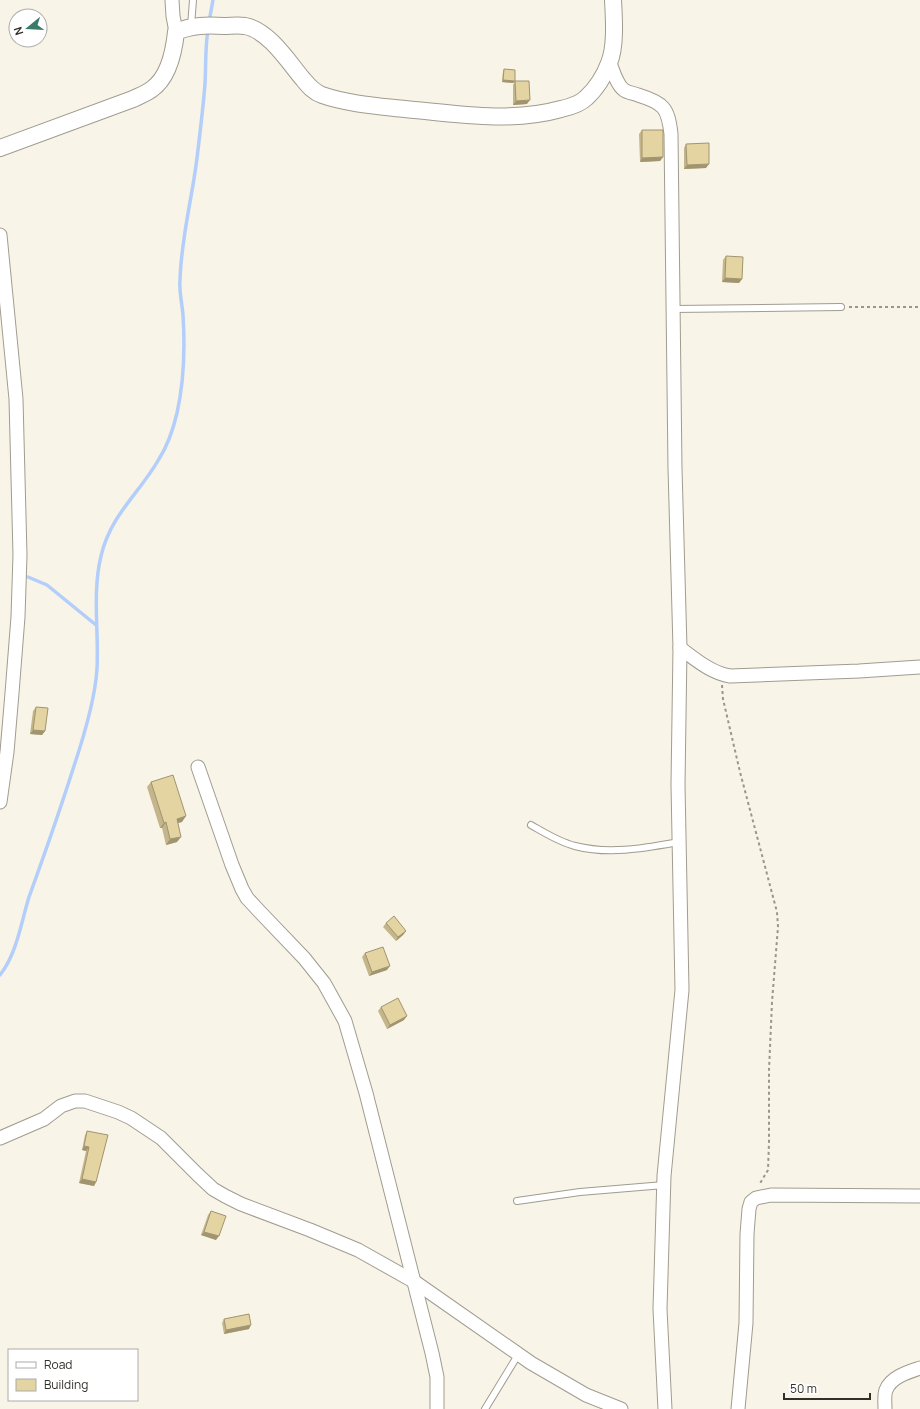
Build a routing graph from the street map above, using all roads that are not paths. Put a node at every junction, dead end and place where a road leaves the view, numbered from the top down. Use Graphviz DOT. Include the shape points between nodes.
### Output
graph roads {
  1 [pos="172,0"];
  2 [pos="193,0"];
  3 [pos="613,0"];
  4 [pos="196,26"];
  5 [pos="176,32"];
  6 [pos="610,63"];
  7 [pos="0,148"];
  8 [pos="0,235"];
  9 [pos="842,307"];
  10 [pos="673,309"];
  11 [pos="680,648"];
  12 [pos="920,667"];
  13 [pos="198,767"];
  14 [pos="0,802"];
  15 [pos="531,825"];
  16 [pos="679,842"];
  17 [pos="0,1138"];
  18 [pos="664,1185"];
  19 [pos="920,1196"];
  20 [pos="517,1201"];
  21 [pos="415,1282"];
  22 [pos="518,1355"];
  23 [pos="920,1368"];
  24 [pos="437,1409"];
  25 [pos="485,1409"];
  26 [pos="621,1409"];
  27 [pos="665,1409"];
  28 [pos="738,1409"];
  29 [pos="885,1409"];
  1 -- 5 [label="street"];
  2 -- 4 [label="lane"];
  3 -- 6 [label="street"];
  4 -- 5 [label="street"];
  4 -- 6 [label="street" via="245,26 256,30 266,36 312,89 321,95 371,105 452,114 530,116 571,106 587,98"];
  5 -- 7 [label="street" via="167,69 152,89 132,99"];
  6 -- 10 [label="street" via="622,88 659,104 669,118"];
  8 -- 14 [label="street" via="16,399 20,556 7,752"];
  9 -- 10 [label="lane"];
  10 -- 11 [label="street"];
  11 -- 12 [label="street" via="698,662 721,674 735,676"];
  11 -- 16 [label="street"];
  13 -- 21 [label="street" via="242,889 324,983 345,1021"];
  15 -- 16 [label="lane" via="552,838 602,851 636,850"];
  16 -- 18 [label="street" via="682,990"];
  17 -- 21 [label="street" via="44,1119 61,1106 85,1100 131,1118 161,1138 213,1189 225,1196 358,1250"];
  18 -- 20 [label="lane" via="580,1192"];
  18 -- 27 [label="street" via="660,1308"];
  19 -- 28 [label="street" via="771,1195 756,1198 751,1202 747,1234 746,1323"];
  21 -- 22 [label="street"];
  21 -- 24 [label="street" via="436,1368"];
  22 -- 25 [label="lane"];
  22 -- 26 [label="street" via="586,1395"];
  23 -- 29 [label="street" via="898,1377 889,1386 886,1391"];
}
